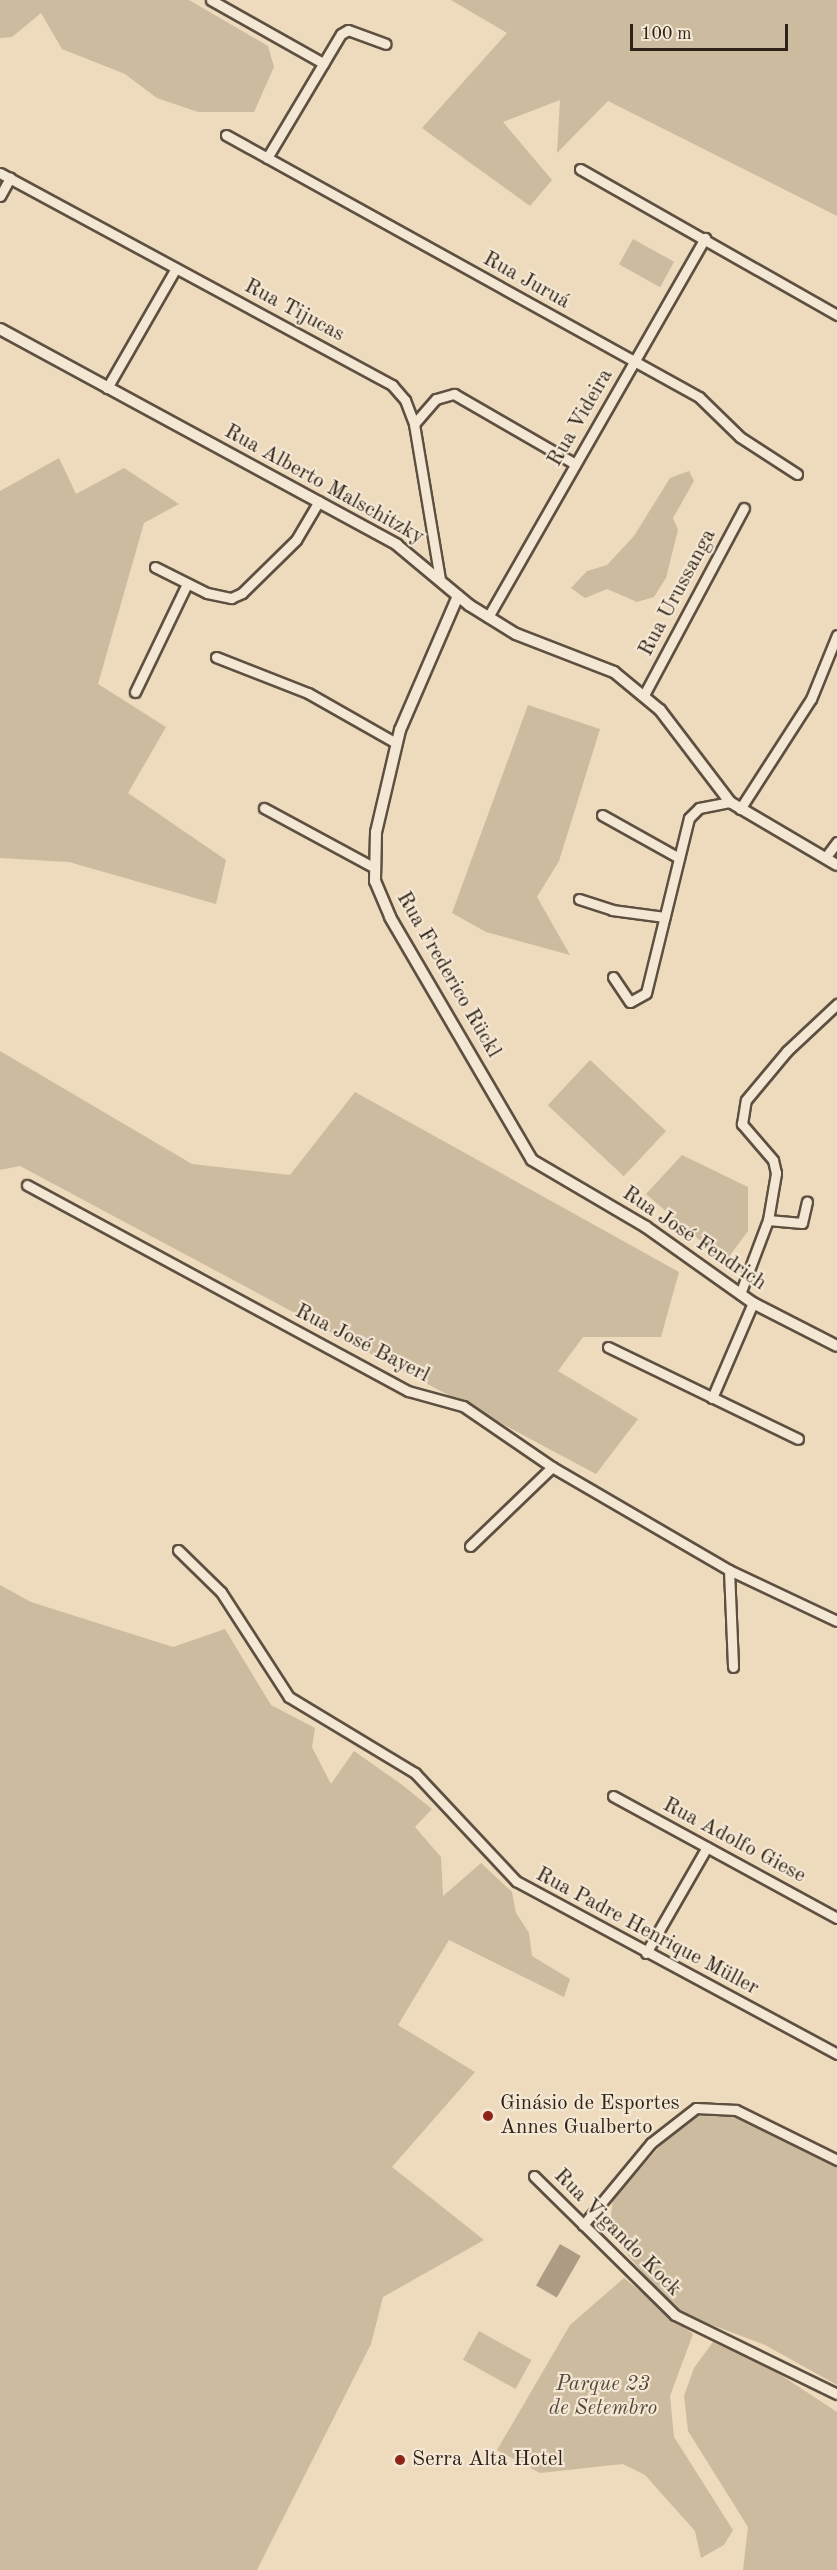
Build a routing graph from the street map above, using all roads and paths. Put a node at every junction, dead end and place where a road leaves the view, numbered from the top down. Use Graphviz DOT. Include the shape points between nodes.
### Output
graph roads {
  1 [pos="211,0"];
  2 [pos="386,44"];
  3 [pos="323,63"];
  4 [pos="226,135"];
  5 [pos="267,158"];
  6 [pos="580,169"];
  7 [pos="0,173"];
  8 [pos="10,178"];
  9 [pos="0,196"];
  10 [pos="705,238"];
  11 [pos="177,268"];
  12 [pos="837,315"];
  13 [pos="0,329"];
  14 [pos="634,361"];
  15 [pos="107,388"];
  16 [pos="414,424"];
  17 [pos="575,464"];
  18 [pos="797,474"];
  19 [pos="319,501"];
  20 [pos="744,508"];
  21 [pos="155,567"];
  22 [pos="440,579"];
  23 [pos="187,584"];
  24 [pos="458,596"];
  25 [pos="488,617"];
  26 [pos="837,635"];
  27 [pos="216,657"];
  28 [pos="135,692"];
  29 [pos="644,695"];
  30 [pos="396,743"];
  31 [pos="735,806"];
  32 [pos="264,807"];
  33 [pos="602,815"];
  34 [pos="837,842"];
  35 [pos="679,858"];
  36 [pos="825,858"];
  37 [pos="837,865"];
  38 [pos="373,867"];
  39 [pos="579,899"];
  40 [pos="665,917"];
  41 [pos="613,977"];
  42 [pos="837,1004"];
  43 [pos="532,1160"];
  44 [pos="27,1185"];
  45 [pos="807,1202"];
  46 [pos="768,1220"];
  47 [pos="740,1294"];
  48 [pos="753,1303"];
  49 [pos="837,1346"];
  50 [pos="608,1347"];
  51 [pos="712,1398"];
  52 [pos="798,1439"];
  53 [pos="552,1467"];
  54 [pos="470,1546"];
  55 [pos="178,1550"];
  56 [pos="729,1570"];
  57 [pos="837,1621"];
  58 [pos="733,1667"];
  59 [pos="613,1796"];
  60 [pos="707,1847"];
  61 [pos="837,1918"];
  62 [pos="646,1953"];
  63 [pos="837,2054"];
  64 [pos="837,2160"];
  65 [pos="534,2176"];
  66 [pos="583,2225"];
  67 [pos="837,2394"];
  1 -- 3 [label="street"];
  2 -- 3 [label="street" via="348,30"];
  3 -- 5 [label="street"];
  4 -- 5 [label="street, Rua Juruá"];
  5 -- 14 [label="street, Rua Juruá"];
  6 -- 10 [label="street"];
  7 -- 8 [label="street, Rua Tijucas"];
  8 -- 9 [label="street"];
  8 -- 11 [label="street, Rua Tijucas"];
  10 -- 12 [label="street"];
  10 -- 14 [label="street, Rua Videira"];
  11 -- 15 [label="street"];
  11 -- 16 [label="street, Rua Tijucas" via="382,378 405,400"];
  13 -- 15 [label="street, Rua Alberto Malschitzky"];
  14 -- 17 [label="street, Rua Videira"];
  14 -- 18 [label="street, Rua Juruá" via="699,398 740,438"];
  15 -- 19 [label="street, Rua Alberto Malschitzky"];
  16 -- 17 [label="street" via="436,399 454,394"];
  16 -- 22 [label="street, Rua Tijucas"];
  17 -- 25 [label="street, Rua Videira"];
  19 -- 22 [label="street, Rua Alberto Malschitzky" via="398,545"];
  19 -- 23 [label="street" via="297,540 242,593 218,596"];
  20 -- 29 [label="street, Rua Urussanga"];
  21 -- 23 [label="street"];
  22 -- 24 [label="street, Rua Alberto Malschitzky"];
  23 -- 28 [label="street"];
  24 -- 25 [label="street, Rua Alberto Malschitzky"];
  24 -- 30 [label="street, Rua Frederico Rückl"];
  25 -- 29 [label="street, Rua Alberto Malschitzky" via="528,640 595,662"];
  26 -- 31 [label="street" via="811,699"];
  27 -- 30 [label="street" via="308,693"];
  29 -- 31 [label="street, Rua Alberto Malschitzky"];
  30 -- 38 [label="street, Rua Frederico Rückl"];
  31 -- 35 [label="street" via="694,810"];
  31 -- 36 [label="street, Rua Alberto Malschitzky"];
  32 -- 38 [label="street"];
  33 -- 35 [label="street"];
  34 -- 36 [label="street"];
  35 -- 40 [label="street"];
  36 -- 37 [label="street, Rua Alberto Malschitzky"];
  38 -- 43 [label="street, Rua Frederico Rückl" via="390,917"];
  39 -- 40 [label="street" via="612,910"];
  40 -- 41 [label="street" via="642,999 623,999"];
  42 -- 46 [label="street" via="787,1051 746,1100 742,1124 772,1160 776,1173"];
  43 -- 47 [label="street, Rua José Fendrich" via="646,1227"];
  44 -- 53 [label="street, Rua José Bayerl" via="408,1392 463,1406"];
  45 -- 46 [label="street" via="802,1223"];
  46 -- 47 [label="street"];
  47 -- 48 [label="street, Rua José Fendrich"];
  48 -- 49 [label="street, Rua José Fendrich"];
  48 -- 51 [label="street"];
  50 -- 51 [label="street"];
  51 -- 52 [label="street"];
  53 -- 54 [label="street"];
  53 -- 56 [label="street, Rua José Bayerl"];
  55 -- 62 [label="street, Rua Padre Henrique Müller" via="221,1592 289,1697 409,1769 516,1881"];
  56 -- 57 [label="street, Rua José Bayerl"];
  56 -- 58 [label="street"];
  59 -- 60 [label="street, Rua Adolfo Giese"];
  60 -- 61 [label="street, Rua Adolfo Giese"];
  60 -- 62 [label="street"];
  62 -- 63 [label="street, Rua Padre Henrique Müller"];
  64 -- 66 [label="street" via="736,2110 696,2108 657,2137"];
  65 -- 66 [label="street, Rua Vigando Kock"];
  66 -- 67 [label="street, Rua Vigando Kock" via="675,2315"];
}
